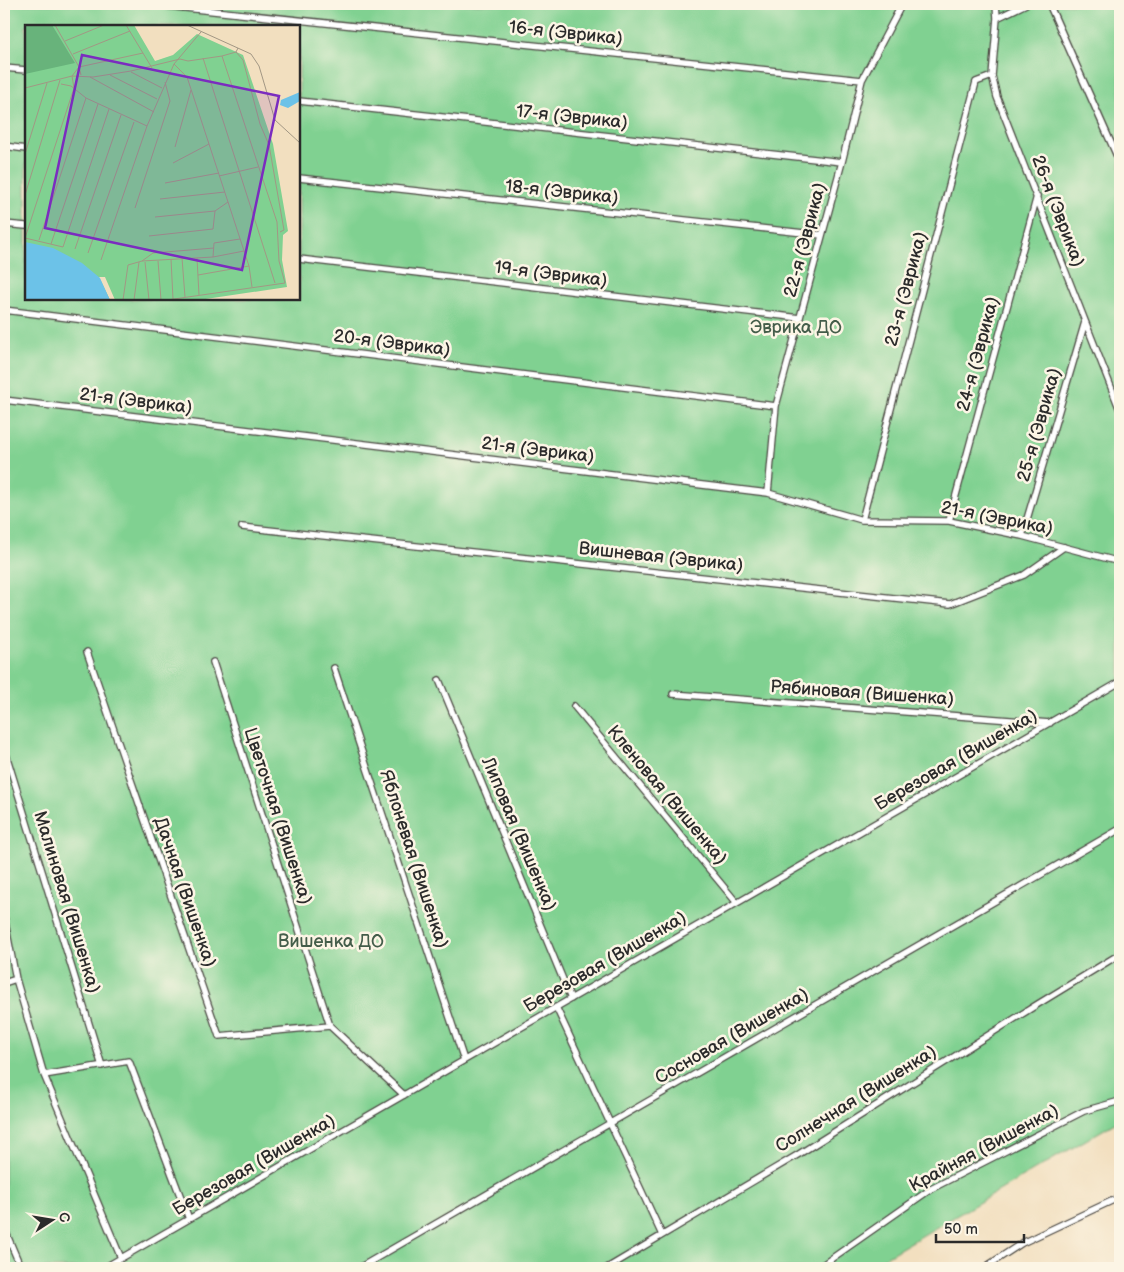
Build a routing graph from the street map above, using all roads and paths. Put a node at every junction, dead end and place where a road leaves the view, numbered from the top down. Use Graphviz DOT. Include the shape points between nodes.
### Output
graph roads {
  1 [pos="148,4"];
  2 [pos="902,4"];
  3 [pos="996,4"];
  4 [pos="1026,4"];
  5 [pos="1049,4"];
  6 [pos="997,18"];
  7 [pos="4,68"];
  8 [pos="25,70"];
  9 [pos="992,76"];
  10 [pos="862,80"];
  11 [pos="300,101"];
  12 [pos="4,146"];
  13 [pos="25,149"];
  14 [pos="842,162"];
  15 [pos="1120,163"];
  16 [pos="300,178"];
  17 [pos="1036,196"];
  18 [pos="4,224"];
  19 [pos="25,226"];
  20 [pos="822,235"];
  21 [pos="300,259"];
  22 [pos="4,310"];
  23 [pos="800,318"];
  24 [pos="1085,322"];
  25 [pos="4,400"];
  26 [pos="776,406"];
  27 [pos="1120,410"];
  28 [pos="768,493"];
  29 [pos="862,520"];
  30 [pos="949,521"];
  31 [pos="242,527"];
  32 [pos="1022,536"];
  33 [pos="1064,547"];
  34 [pos="1120,562"];
  35 [pos="87,652"];
  36 [pos="213,662"];
  37 [pos="334,668"];
  38 [pos="439,680"];
  39 [pos="1120,682"];
  40 [pos="673,694"];
  41 [pos="574,706"];
  42 [pos="1050,723"];
  43 [pos="4,748"];
  44 [pos="1120,829"];
  45 [pos="738,903"];
  46 [pos="4,917"];
  47 [pos="1120,954"];
  48 [pos="16,979"];
  49 [pos="4,983"];
  50 [pos="572,999"];
  51 [pos="556,1007"];
  52 [pos="330,1026"];
  53 [pos="464,1060"];
  54 [pos="102,1066"];
  55 [pos="44,1075"];
  56 [pos="404,1095"];
  57 [pos="1120,1101"];
  58 [pos="611,1124"];
  59 [pos="1120,1197"];
  60 [pos="189,1219"];
  61 [pos="4,1228"];
  62 [pos="662,1235"];
  63 [pos="121,1258"];
  64 [pos="21,1268"];
  65 [pos="104,1268"];
  66 [pos="359,1268"];
  67 [pos="607,1268"];
  68 [pos="818,1268"];
  69 [pos="984,1268"];
  1 -- 10 [label="lane, 16-я (Эврика)"];
  2 -- 10 [label="lane, 22-я (Эврика)"];
  3 -- 6 [label="lane, 26-я (Эврика)"];
  4 -- 6 [label="lane"];
  5 -- 15 [label="lane"];
  6 -- 9 [label="lane, 26-я (Эврика)"];
  7 -- 8 [label="lane"];
  9 -- 17 [label="lane, 26-я (Эврика)" via="997,97"];
  9 -- 29 [label="lane, 23-я (Эврика)" via="976,82"];
  10 -- 14 [label="lane, 22-я (Эврика)"];
  11 -- 14 [label="lane, 17-я (Эврика)"];
  12 -- 13 [label="lane"];
  14 -- 20 [label="lane, 22-я (Эврика)"];
  16 -- 20 [label="lane, 18-я (Эврика)"];
  17 -- 24 [label="lane, 26-я (Эврика)"];
  17 -- 30 [label="lane, 24-я (Эврика)"];
  18 -- 19 [label="lane"];
  20 -- 23 [label="lane, 22-я (Эврика)"];
  21 -- 23 [label="lane, 19-я (Эврика)"];
  22 -- 26 [label="lane, 20-я (Эврика)"];
  23 -- 26 [label="lane, 22-я (Эврика)"];
  24 -- 27 [label="lane, 26-я (Эврика)"];
  24 -- 32 [label="lane, 25-я (Эврика)"];
  25 -- 28 [label="lane, 21-я (Эврика)"];
  26 -- 28 [label="lane, 22-я (Эврика)"];
  28 -- 29 [label="lane, 21-я (Эврика)"];
  29 -- 30 [label="lane, 21-я (Эврика)"];
  30 -- 32 [label="lane, 21-я (Эврика)"];
  31 -- 33 [label="lane, Вишневая (Эврика)" via="950,604 1024,575"];
  32 -- 33 [label="lane, 21-я (Эврика)"];
  33 -- 34 [label="lane, 21-я (Эврика)"];
  35 -- 52 [label="lane, Дачная (Вишенка)" via="219,1036"];
  36 -- 52 [label="lane, Цветочная (Вишенка)"];
  37 -- 53 [label="lane, Яблоневая (Вишенка)"];
  38 -- 50 [label="lane, Липовая (Вишенка)"];
  39 -- 42 [label="lane, Березовая (Вишенка)"];
  40 -- 42 [label="lane, Рябиновая (Вишенка)"];
  41 -- 45 [label="lane, Кленовая (Вишенка)"];
  42 -- 45 [label="lane, Березовая (Вишенка)"];
  43 -- 54 [label="lane, Малиновая (Вишенка)"];
  44 -- 58 [label="lane, Сосновая (Вишенка)"];
  45 -- 50 [label="lane, Березовая (Вишенка)"];
  46 -- 48 [label="lane"];
  47 -- 62 [label="lane, Солнечная (Вишенка)"];
  48 -- 49 [label="lane"];
  48 -- 55 [label="lane"];
  50 -- 51 [label="lane, Березовая (Вишенка)"];
  51 -- 53 [label="lane, Березовая (Вишенка)"];
  51 -- 58 [label="lane"];
  52 -- 56 [label="lane, Цветочная (Вишенка)"];
  53 -- 56 [label="lane, Березовая (Вишенка)"];
  54 -- 55 [label="lane"];
  54 -- 60 [label="lane" via="129,1062"];
  55 -- 63 [label="lane"];
  56 -- 60 [label="lane, Березовая (Вишенка)"];
  57 -- 68 [label="lane, Крайняя (Вишенка)" via="1084,1111 930,1189"];
  58 -- 62 [label="lane"];
  58 -- 66 [label="lane, Сосновая (Вишенка)"];
  59 -- 69 [label="lane" via="1022,1243"];
  60 -- 63 [label="lane, Березовая (Вишенка)"];
  61 -- 64 [label="lane"];
  62 -- 67 [label="lane, Солнечная (Вишенка)"];
  63 -- 65 [label="lane, Березовая (Вишенка)"];
}
